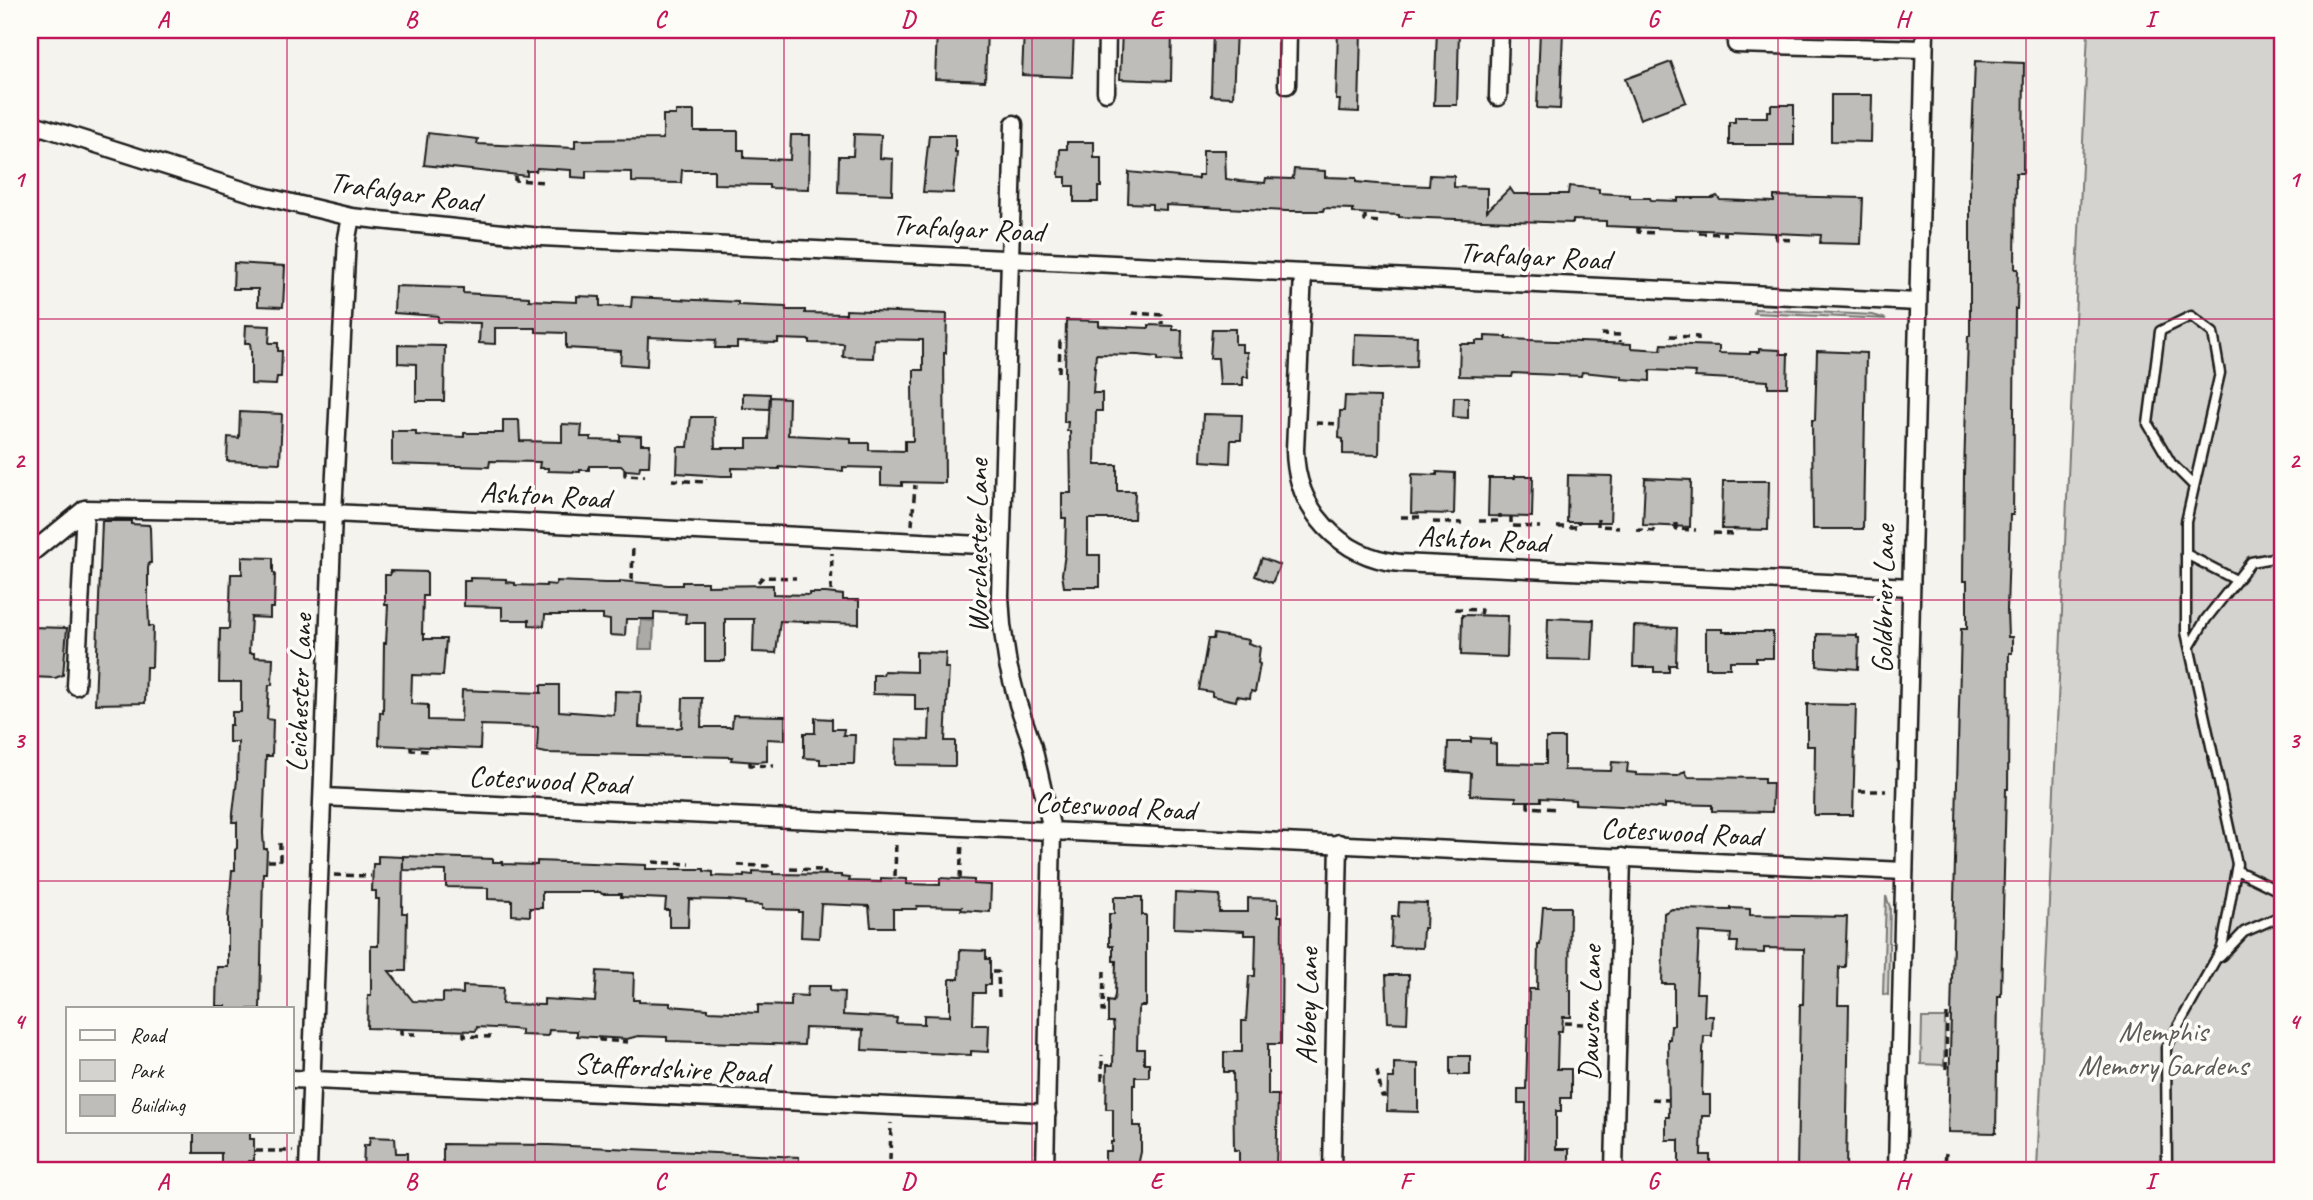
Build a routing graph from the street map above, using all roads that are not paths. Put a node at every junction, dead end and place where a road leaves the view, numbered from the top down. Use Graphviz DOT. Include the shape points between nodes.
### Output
graph roads {
  1 [pos="1107,30"];
  2 [pos="1288,30"];
  3 [pos="1500,30"];
  4 [pos="1925,30"];
  5 [pos="1736,44"];
  6 [pos="1924,50"];
  7 [pos="1287,85"];
  8 [pos="1106,92"];
  9 [pos="1498,97"];
  10 [pos="1014,124"];
  11 [pos="34,125"];
  12 [pos="30,156"];
  13 [pos="351,217"];
  14 [pos="1010,258"];
  15 [pos="1303,272"];
  16 [pos="1918,302"];
  17 [pos="2194,486"];
  18 [pos="85,509"];
  19 [pos="333,513"];
  20 [pos="1001,546"];
  21 [pos="30,554"];
  22 [pos="2186,554"];
  23 [pos="2283,556"];
  24 [pos="2236,580"];
  25 [pos="1911,587"];
  26 [pos="2190,646"];
  27 [pos="76,686"];
  28 [pos="323,797"];
  29 [pos="1052,830"];
  30 [pos="1339,843"];
  31 [pos="1622,857"];
  32 [pos="2236,870"];
  33 [pos="1904,871"];
  34 [pos="2283,893"];
  35 [pos="2283,915"];
  36 [pos="2213,964"];
  37 [pos="294,1079"];
  38 [pos="312,1079"];
  39 [pos="1046,1113"];
  40 [pos="308,1170"];
  41 [pos="1045,1170"];
  42 [pos="1332,1170"];
  43 [pos="1614,1170"];
  44 [pos="1897,1170"];
  45 [pos="2167,1170"];
  1 -- 8 [label="street"];
  2 -- 7 [label="street"];
  3 -- 9 [label="street"];
  4 -- 6 [label="street, Goldbrier Lane"];
  5 -- 6 [label="street"];
  6 -- 16 [label="street, Goldbrier Lane"];
  10 -- 14 [label="street, Worchester Lane"];
  11 -- 12 [label="lane"];
  11 -- 13 [label="street, Trafalgar Road" via="258,195"];
  13 -- 14 [label="street, Trafalgar Road" via="541,237"];
  13 -- 19 [label="street, Leichester Lane"];
  14 -- 15 [label="street, Trafalgar Road"];
  14 -- 20 [label="street, Worchester Lane"];
  15 -- 16 [label="street, Trafalgar Road"];
  15 -- 25 [label="street, Ashton Road" via="1297,472 1304,497 1321,523 1355,551 1399,563"];
  16 -- 25 [label="street, Goldbrier Lane"];
  17 -- 17 [label="lane" via="2220,373 2213,333 2190,316 2160,331 2148,424 2171,464"];
  17 -- 22 [label="lane" via="2186,522"];
  18 -- 19 [label="street, Ashton Road"];
  18 -- 21 [label="street"];
  18 -- 27 [label="street"];
  19 -- 20 [label="street, Ashton Road"];
  19 -- 28 [label="street, Leichester Lane"];
  20 -- 29 [label="street, Worchester Lane" via="1002,625 1008,665"];
  22 -- 24 [label="lane"];
  22 -- 26 [label="lane"];
  23 -- 24 [label="lane" via="2250,562"];
  24 -- 26 [label="lane"];
  25 -- 33 [label="street, Goldbrier Lane"];
  26 -- 32 [label="lane"];
  28 -- 29 [label="street, Coteswood Road"];
  28 -- 38 [label="street, Leichester Lane"];
  29 -- 30 [label="street, Coteswood Road"];
  29 -- 39 [label="street, Worchester Lane"];
  30 -- 31 [label="street, Coteswood Road"];
  30 -- 42 [label="street, Abbey Lane"];
  31 -- 33 [label="street, Coteswood Road"];
  31 -- 43 [label="street, Dawson Lane"];
  32 -- 34 [label="lane"];
  32 -- 36 [label="lane" via="2222,948"];
  33 -- 44 [label="street, Goldbrier Lane"];
  35 -- 36 [label="lane" via="2244,932"];
  36 -- 45 [label="lane" via="2166,1048"];
  37 -- 38 [label="street, Staffordshire Road"];
  38 -- 39 [label="street, Staffordshire Road"];
  38 -- 40 [label="street, Leichester Lane"];
  39 -- 41 [label="street, Worchester Lane"];
}
